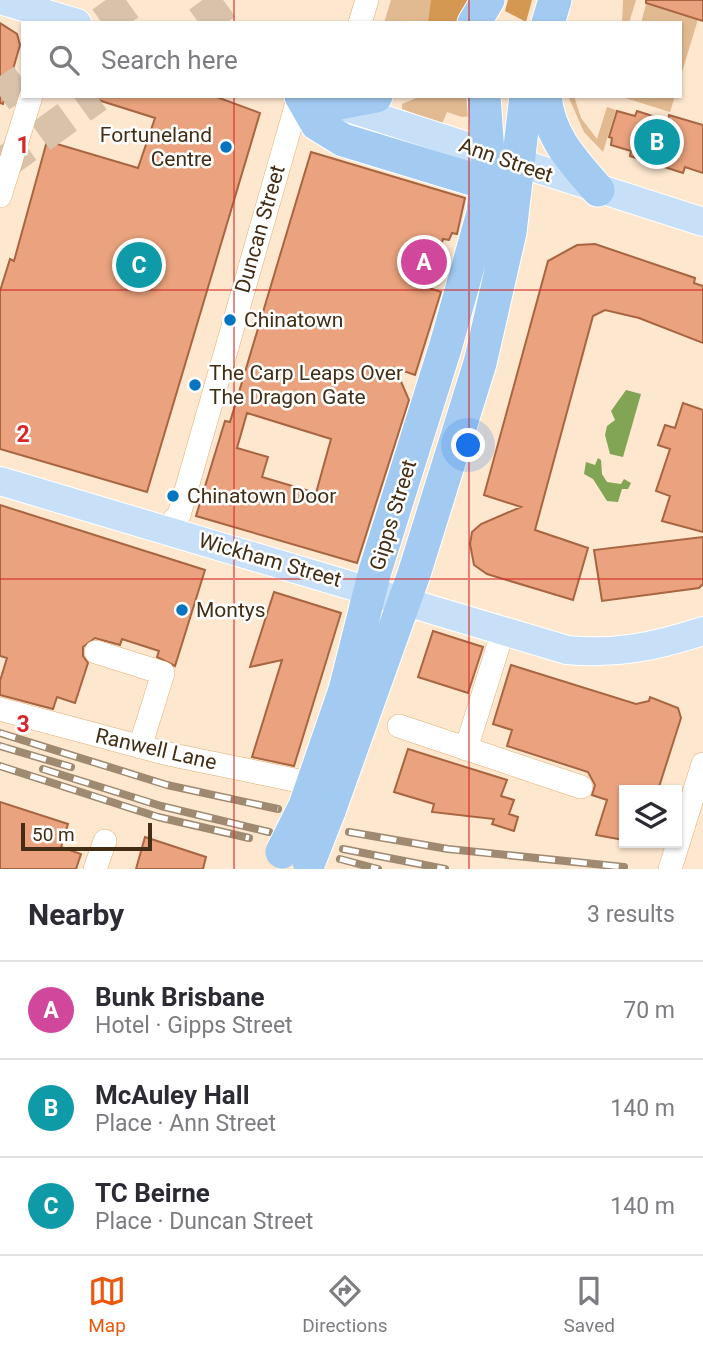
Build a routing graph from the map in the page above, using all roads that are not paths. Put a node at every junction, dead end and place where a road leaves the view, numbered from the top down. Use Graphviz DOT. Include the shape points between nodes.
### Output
graph roads {
  1 [pos="0,0"];
  2 [pos="367,0"];
  3 [pos="490,0"];
  4 [pos="555,0"];
  5 [pos="62,15"];
  6 [pos="361,21"];
  7 [pos="475,21"];
  8 [pos="489,21"];
  9 [pos="549,21"];
  10 [pos="30,98"];
  11 [pos="315,98"];
  12 [pos="484,98"];
  13 [pos="525,98"];
  14 [pos="545,98"];
  15 [pos="502,173"];
  16 [pos="598,190"];
  17 [pos="0,196"];
  18 [pos="703,222"];
  19 [pos="0,481"];
  20 [pos="172,525"];
  21 [pos="370,590"];
  22 [pos="404,601"];
  23 [pos="503,631"];
  24 [pos="703,631"];
  25 [pos="96,652"];
  26 [pos="0,709"];
  27 [pos="399,726"];
  28 [pos="140,747"];
  29 [pos="466,749"];
  30 [pos="703,764"];
  31 [pos="581,788"];
  32 [pos="316,800"];
  33 [pos="105,841"];
  34 [pos="292,863"];
  35 [pos="674,865"];
  36 [pos="95,869"];
  1 -- 5 [label="main road"];
  2 -- 6 [label="street"];
  3 -- 7 [label="highway"];
  3 -- 8 [label="highway"];
  4 -- 9 [label="highway"];
  10 -- 17 [label="street"];
  11 -- 15 [label="highway" via="317,124 343,140"];
  11 -- 20 [label="street, Duncan Street" via="262,218 179,515"];
  12 -- 15 [label="highway"];
  13 -- 15 [label="highway"];
  14 -- 16 [label="highway" via="549,120 563,150"];
  15 -- 16 [label="main road, Ann Street"];
  15 -- 21 [label="highway, Gipps Street"];
  15 -- 22 [label="highway, Gipps Street" via="502,274 480,363"];
  16 -- 18 [label="main road, Ann Street"];
  19 -- 20 [label="main road, Wickham Street"];
  20 -- 21 [label="main road, Wickham Street"];
  21 -- 22 [label="main road, Wickham Street"];
  21 -- 32 [label="highway, Gipps Street"];
  22 -- 23 [label="main road, Wickham Street"];
  22 -- 32 [label="highway, Gipps Street"];
  23 -- 24 [label="main road, Wickham Street" via="592,653 641,649"];
  23 -- 29 [label="street"];
  25 -- 28 [label="street" via="163,673"];
  26 -- 28 [label="street, Ranwell Lane"];
  27 -- 29 [label="street"];
  28 -- 32 [label="street, Ranwell Lane"];
  29 -- 31 [label="street"];
  30 -- 35 [label="street"];
  32 -- 34 [label="highway, Gipps Street, bridge"];
  33 -- 36 [label="street"];
}
